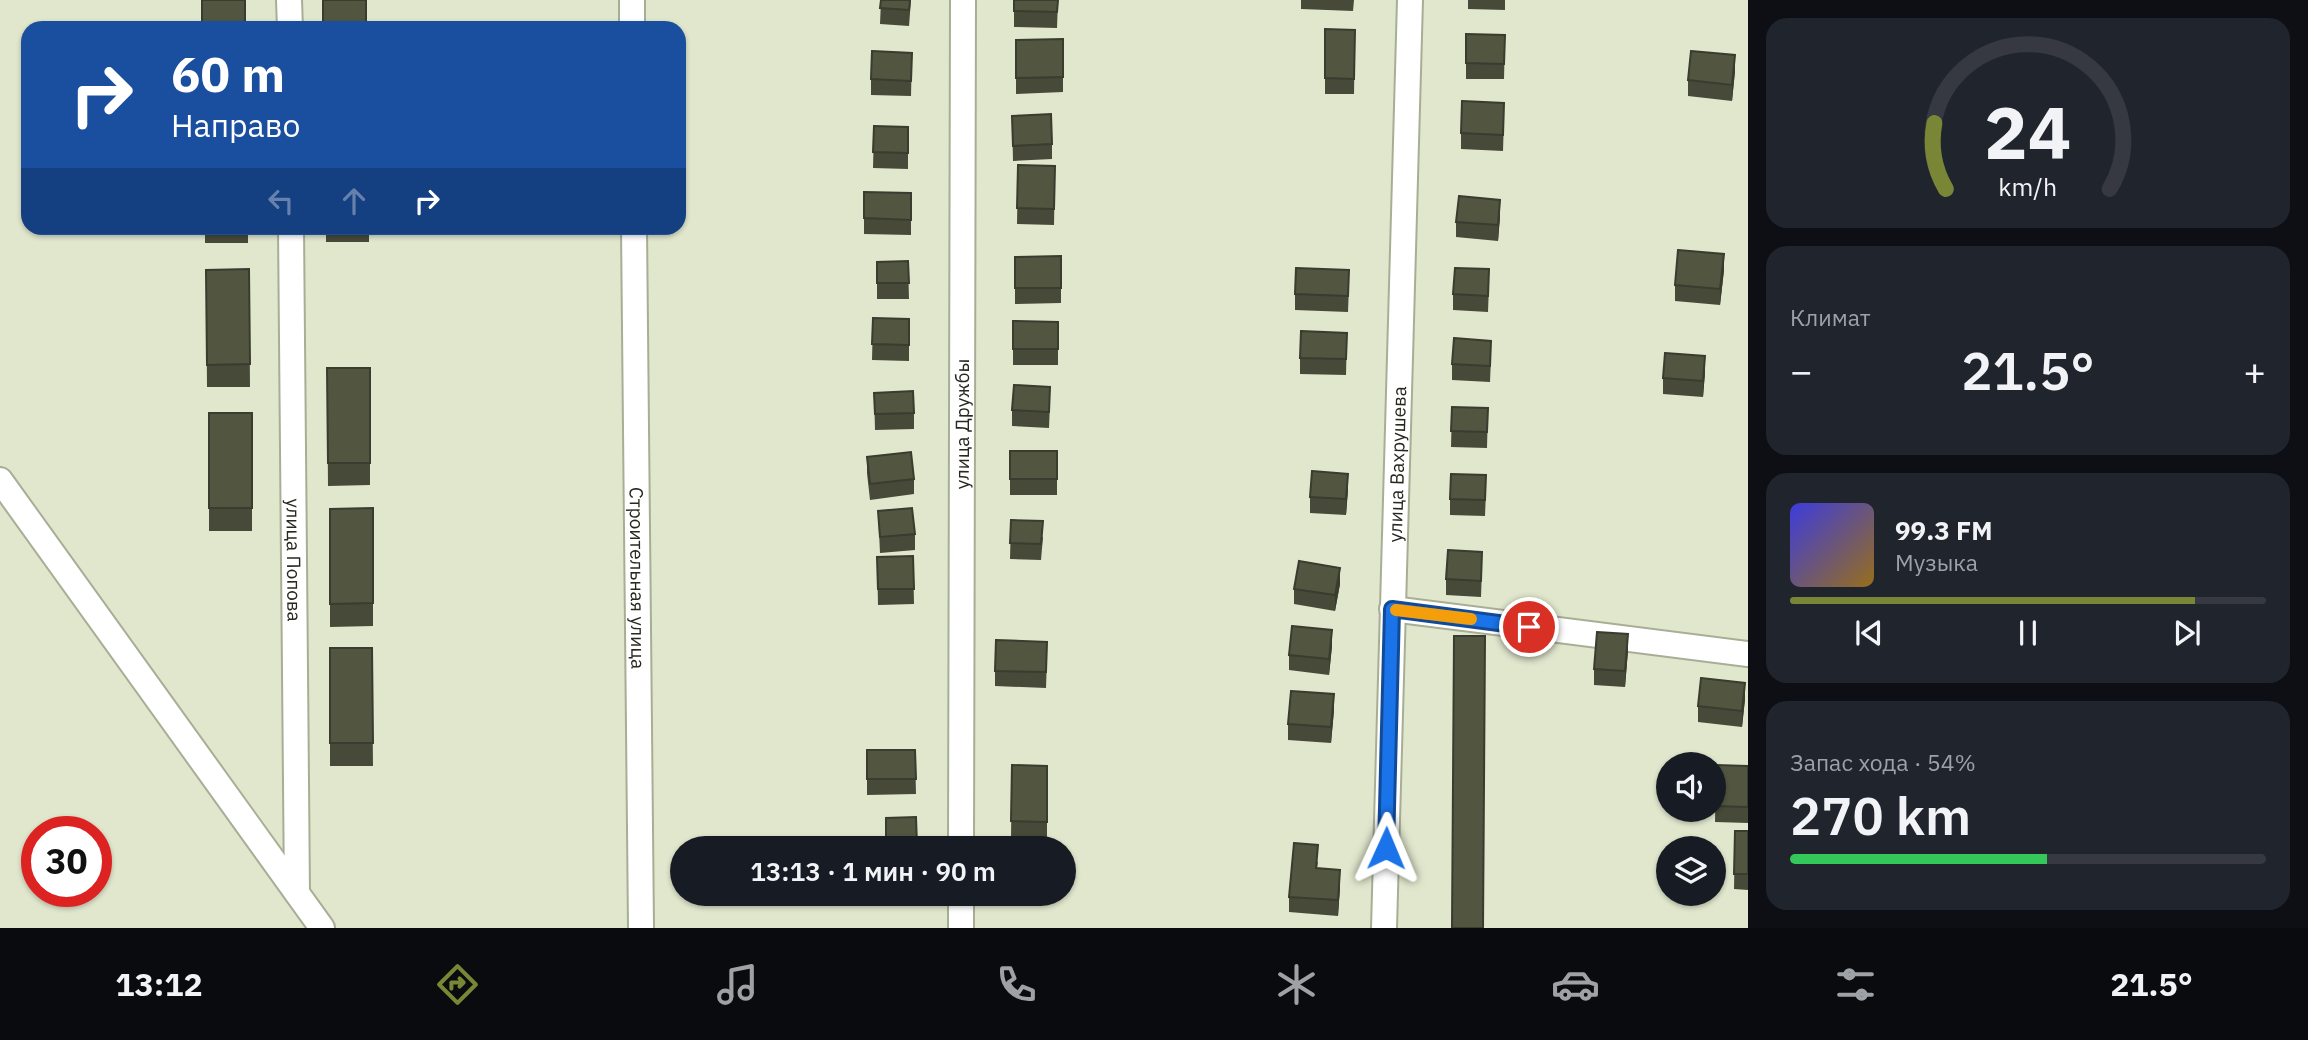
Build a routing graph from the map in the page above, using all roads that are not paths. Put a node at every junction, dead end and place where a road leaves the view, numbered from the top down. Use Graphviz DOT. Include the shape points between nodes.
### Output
graph roads {
  1 [pos="289,0"];
  2 [pos="632,0"];
  3 [pos="963,0"];
  4 [pos="1410,0"];
  5 [pos="289,21"];
  6 [pos="632,21"];
  7 [pos="291,235"];
  8 [pos="634,235"];
  9 [pos="0,480"];
  10 [pos="1392,609"];
  11 [pos="1748,654"];
  12 [pos="961,836"];
  13 [pos="297,893"];
  14 [pos="961,906"];
  15 [pos="322,928"];
  16 [pos="641,928"];
  17 [pos="961,928"];
  18 [pos="1384,928"];
  1 -- 5 [label="street"];
  2 -- 6 [label="street"];
  3 -- 12 [label="street, улица Дружбы"];
  4 -- 10 [label="street, улица Вахрушева"];
  7 -- 13 [label="street, улица Попова"];
  8 -- 16 [label="street, Строительная улица"];
  9 -- 13 [label="street"];
  10 -- 11 [label="street"];
  10 -- 18 [label="street, улица Вахрушева"];
  13 -- 15 [label="street"];
  14 -- 17 [label="street"];
}
